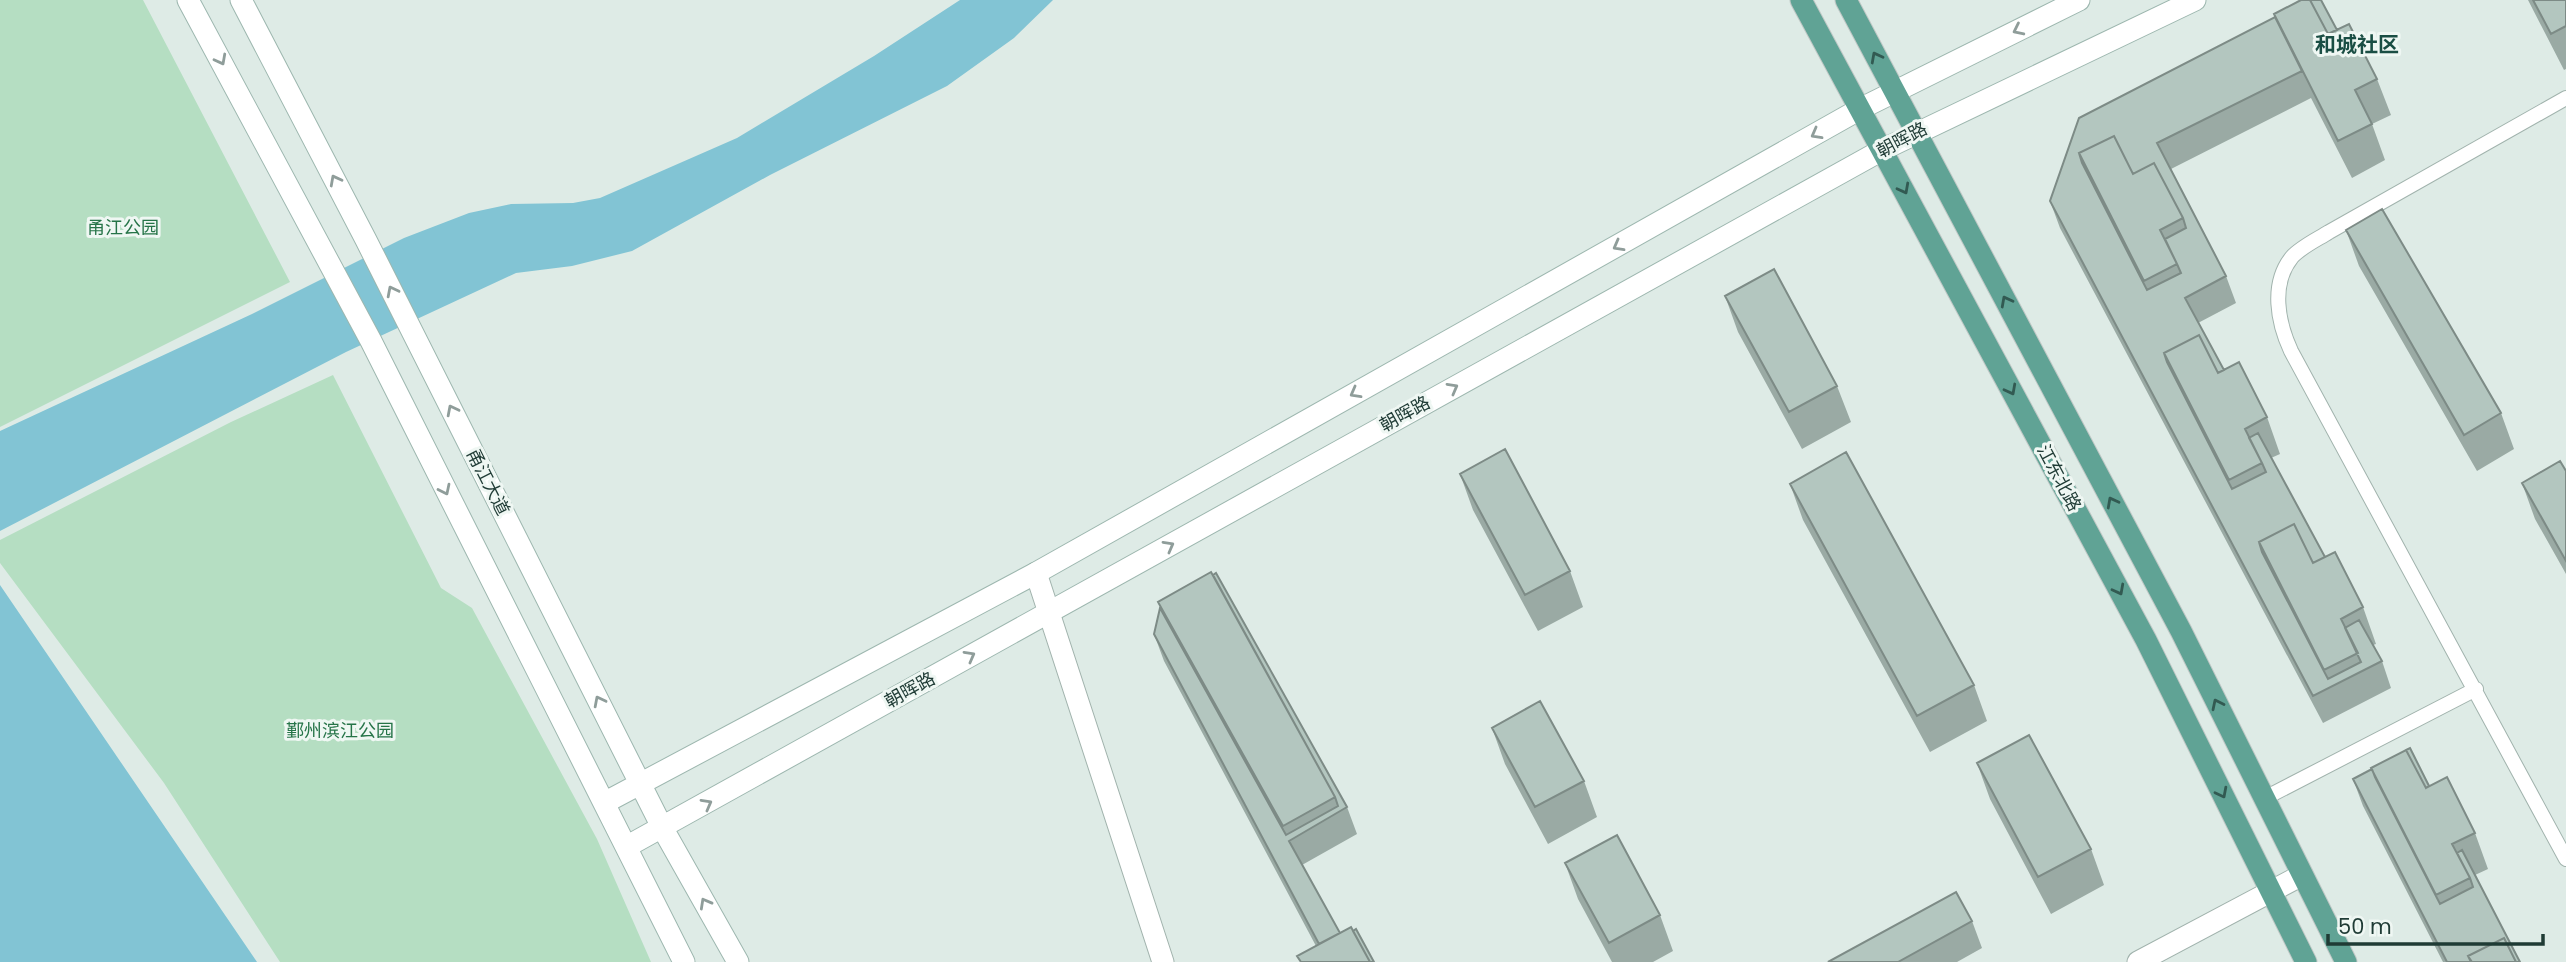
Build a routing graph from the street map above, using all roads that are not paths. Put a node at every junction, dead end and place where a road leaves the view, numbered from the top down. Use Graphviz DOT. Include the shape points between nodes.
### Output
graph roads {
  1 [pos="188,0"];
  2 [pos="241,0"];
  3 [pos="1801,0"];
  4 [pos="1846,0"];
  5 [pos="2080,0"];
  6 [pos="2195,0"];
  7 [pos="1895,91"];
  8 [pos="2566,98"];
  9 [pos="1860,109"];
  10 [pos="1916,132"];
  11 [pos="1882,150"];
  12 [pos="1036,573"];
  13 [pos="1049,612"];
  14 [pos="2476,689"];
  15 [pos="641,785"];
  16 [pos="2263,799"];
  17 [pos="604,803"];
  18 [pos="663,828"];
  19 [pos="626,847"];
  20 [pos="2566,859"];
  21 [pos="2302,875"];
  22 [pos="2272,890"];
  23 [pos="684,962"];
  24 [pos="738,962"];
  25 [pos="1163,962"];
  26 [pos="2138,962"];
  27 [pos="2306,962"];
  28 [pos="2346,962"];
  1 -- 17 [label="main road, one-way" via="371,341"];
  15 -- 2 [label="main road, 甬江大道, one-way"];
  3 -- 9 [label="main road, 江东北路"];
  7 -- 4 [label="main road, 江东北路, one-way"];
  5 -- 7 [label="main road, one-way"];
  6 -- 10 [label="main road, 朝晖路"];
  7 -- 9 [label="main road"];
  7 -- 10 [label="main road, 江东北路"];
  8 -- 14 [label="lane" via="2329,232 2292,257 2278,289 2280,327 2291,351"];
  9 -- 11 [label="main road, 江东北路"];
  9 -- 12 [label="main road, one-way"];
  10 -- 11 [label="main road, 朝晖路"];
  16 -- 10 [label="main road, 江东北路, one-way" via="2181,631"];
  13 -- 11 [label="main road, 朝晖路, one-way"];
  11 -- 22 [label="main road, 江东北路, one-way" via="2146,640"];
  12 -- 13 [label="main road"];
  12 -- 15 [label="main road"];
  18 -- 13 [label="main road, 朝晖路, one-way"];
  13 -- 25 [label="main road"];
  14 -- 16 [label="lane"];
  14 -- 20 [label="lane"];
  15 -- 17 [label="main road"];
  15 -- 18 [label="main road, 甬江大道"];
  16 -- 21 [label="main road, 江东北路"];
  17 -- 19 [label="main road"];
  18 -- 19 [label="main road, 朝晖路"];
  24 -- 18 [label="main road, 甬江大道, one-way"];
  19 -- 23 [label="main road"];
  21 -- 22 [label="main road"];
  21 -- 28 [label="main road, 江东北路"];
  22 -- 26 [label="main road"];
  22 -- 27 [label="main road, 江东北路"];
}
